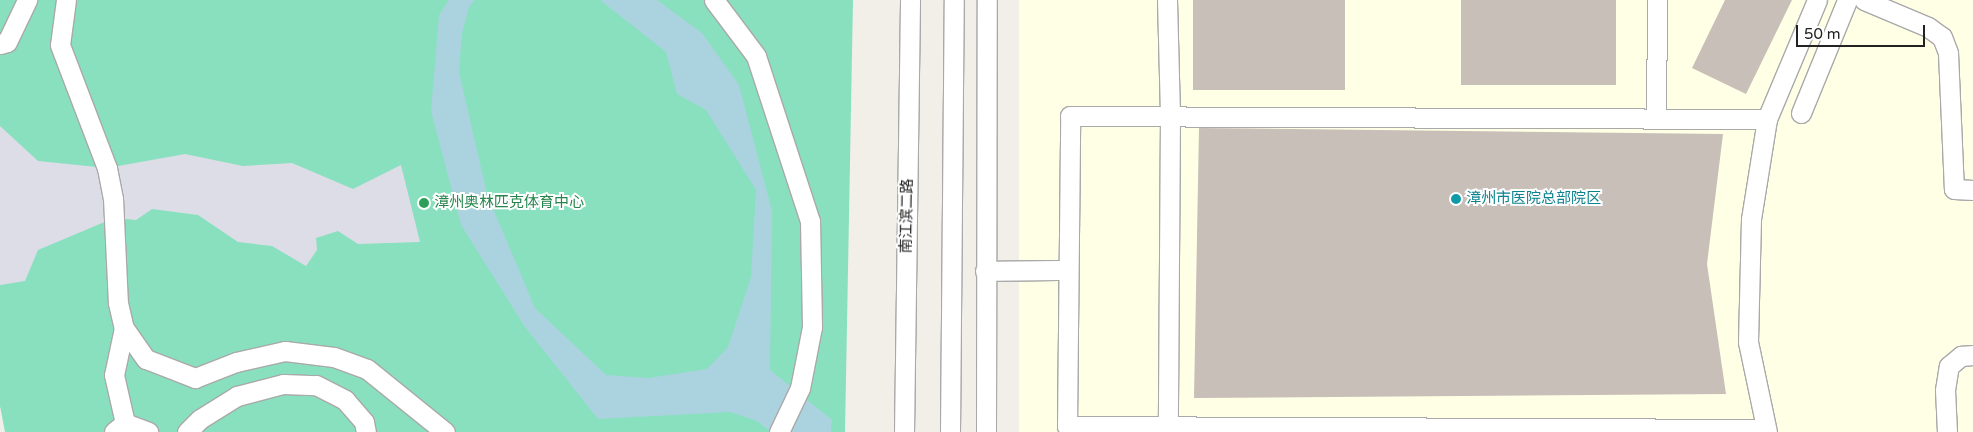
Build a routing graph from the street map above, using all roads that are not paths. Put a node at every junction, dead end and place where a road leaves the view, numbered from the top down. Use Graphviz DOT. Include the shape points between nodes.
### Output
graph roads {
  1 [pos="27,0"];
  2 [pos="66,0"];
  3 [pos="714,0"];
  4 [pos="910,0"];
  5 [pos="954,0"];
  6 [pos="987,0"];
  7 [pos="1166,0"];
  8 [pos="1657,0"];
  9 [pos="1817,0"];
  10 [pos="1847,0"];
  11 [pos="1864,0"];
  12 [pos="0,44"];
  13 [pos="1802,114"];
  14 [pos="1170,116"];
  15 [pos="1656,119"];
  16 [pos="1767,119"];
  17 [pos="1973,190"];
  18 [pos="1068,270"];
  19 [pos="985,271"];
  20 [pos="124,328"];
  21 [pos="1973,355"];
  22 [pos="120,428"];
  23 [pos="1168,429"];
  24 [pos="1668,430"];
  25 [pos="1767,431"];
  26 [pos="148,432"];
  27 [pos="187,432"];
  28 [pos="366,432"];
  29 [pos="444,432"];
  30 [pos="779,432"];
  31 [pos="904,432"];
  32 [pos="950,432"];
  33 [pos="986,432"];
  34 [pos="1947,432"];
  1 -- 12 [label="street" via="7,42"];
  2 -- 20 [label="street" via="60,45 107,168 113,198 118,303"];
  3 -- 30 [label="street" via="756,56 810,221 812,327 800,388"];
  4 -- 31 [label="street, 南江滨二路"];
  5 -- 32 [label="street"];
  6 -- 19 [label="street"];
  7 -- 14 [label="street"];
  8 -- 15 [label="street"];
  9 -- 16 [label="street"];
  10 -- 13 [label="street"];
  11 -- 17 [label="street" via="1928,26 1942,38 1948,53 1954,189"];
  14 -- 15 [label="street"];
  14 -- 18 [label="street" via="1070,116"];
  14 -- 23 [label="street"];
  15 -- 16 [label="street"];
  16 -- 25 [label="street" via="1751,219 1748,342"];
  18 -- 19 [label="street"];
  18 -- 23 [label="street" via="1067,426"];
  19 -- 33 [label="street"];
  20 -- 22 [label="street" via="114,375"];
  20 -- 29 [label="street" via="146,359 195,378 236,362 285,351 334,357 367,369"];
  21 -- 34 [label="street" via="1961,356 1949,366 1945,390"];
  22 -- 26 [label="street"];
  23 -- 24 [label="street"];
  24 -- 25 [label="street"];
  27 -- 28 [label="street" via="237,396 283,384 316,385 345,400 364,422"];
}
